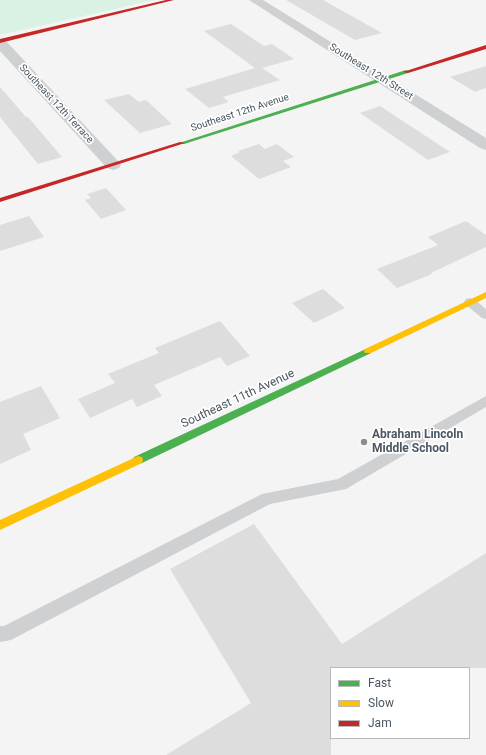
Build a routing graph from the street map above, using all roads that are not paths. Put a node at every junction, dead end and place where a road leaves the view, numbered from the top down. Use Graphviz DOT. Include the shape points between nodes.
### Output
graph roads {
  1 [pos="172,0"];
  2 [pos="254,0"];
  3 [pos="0,42"];
  4 [pos="486,47"];
  5 [pos="383,79"];
  6 [pos="486,145"];
  7 [pos="113,165"];
  8 [pos="0,200"];
  9 [pos="486,295"];
  10 [pos="470,302"];
  11 [pos="486,315"];
  12 [pos="486,402"];
  13 [pos="0,526"];
  14 [pos="0,634"];
  1 -- 3 [label="street"];
  2 -- 5 [label="street, Southeast 12th Street"];
  3 -- 7 [label="street, Southeast 12th Terrace"];
  4 -- 5 [label="street, Southeast 12th Avenue"];
  5 -- 6 [label="street, Southeast 12th Street"];
  5 -- 7 [label="street, Southeast 12th Avenue"];
  7 -- 8 [label="street, Southeast 12th Avenue"];
  9 -- 10 [label="street, Southeast 11th Avenue"];
  10 -- 11 [label="lane"];
  10 -- 13 [label="street, Southeast 11th Avenue"];
  12 -- 14 [label="lane" via="341,485 268,498 5,634"];
}
